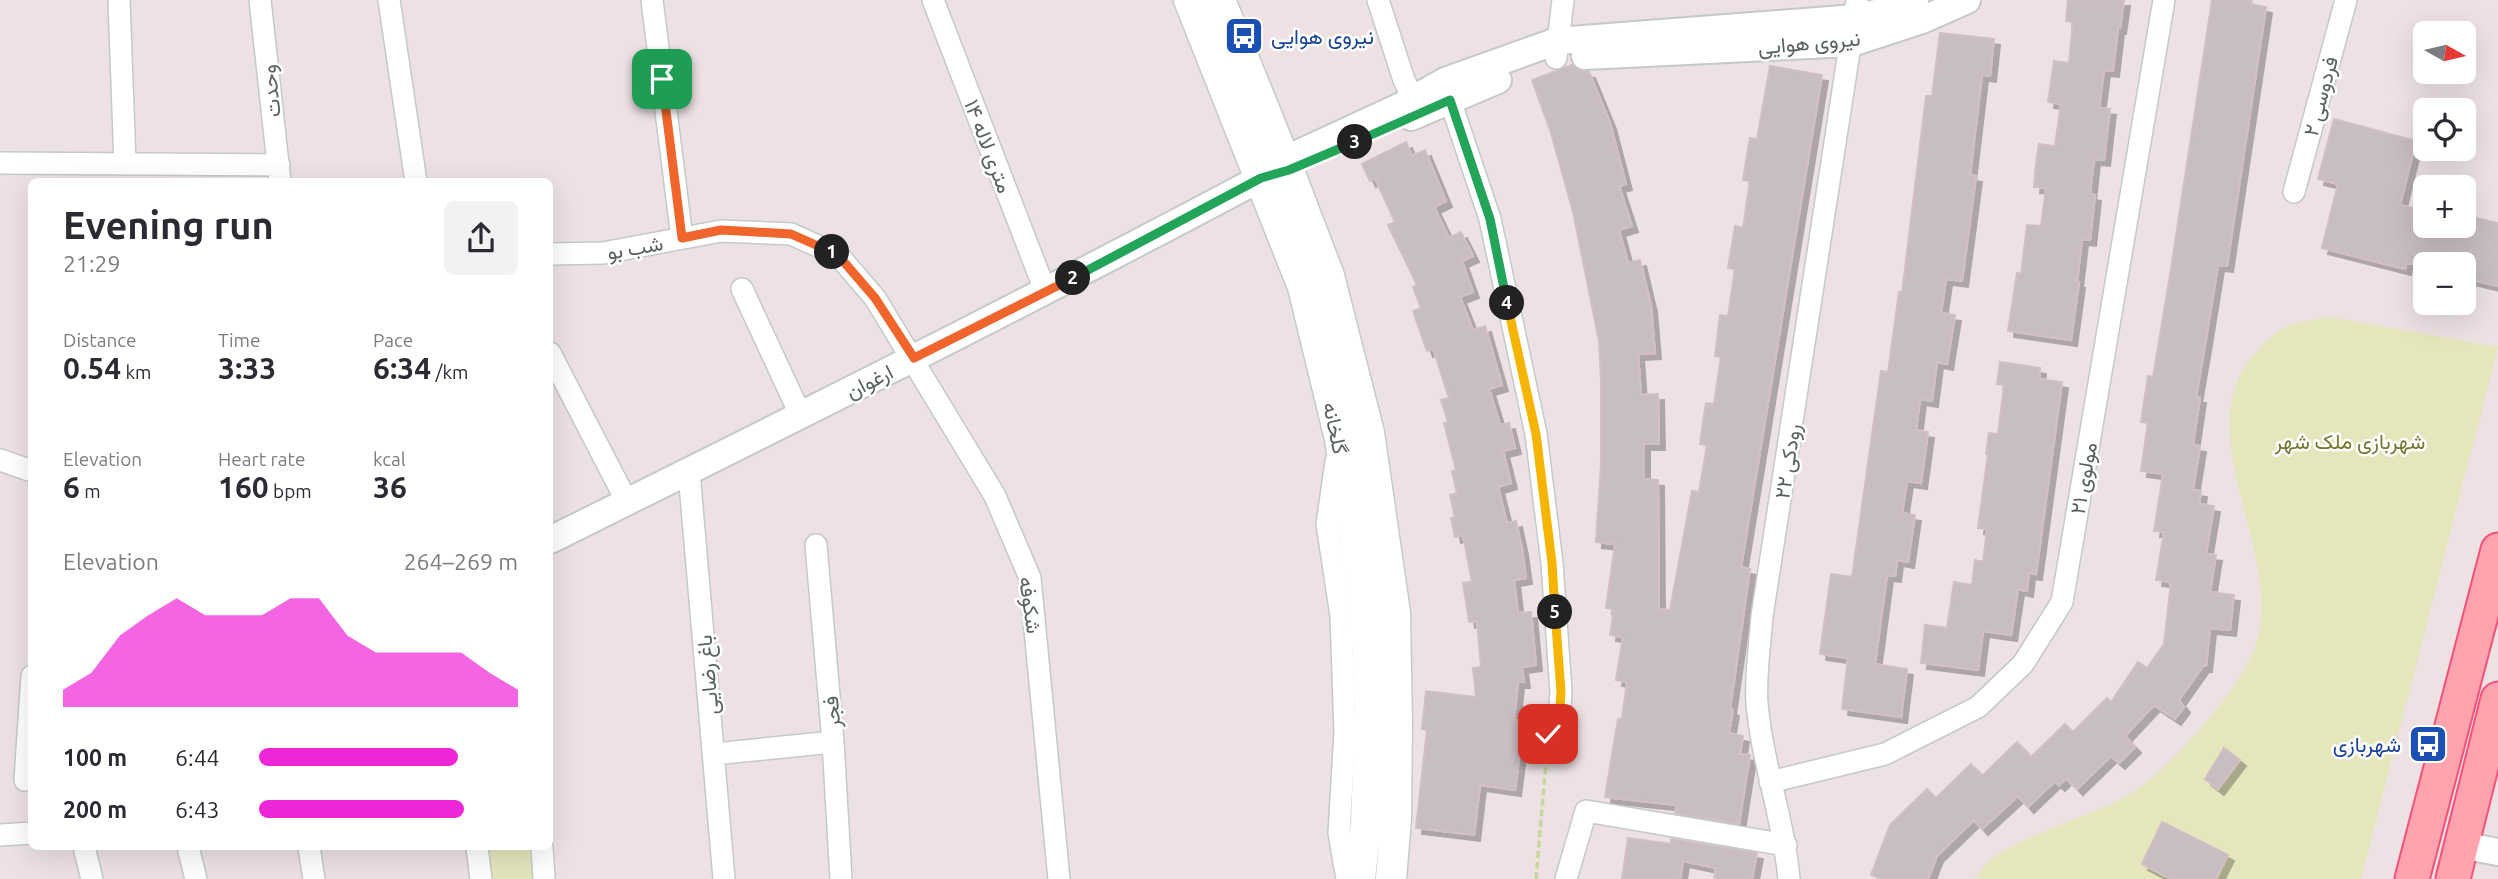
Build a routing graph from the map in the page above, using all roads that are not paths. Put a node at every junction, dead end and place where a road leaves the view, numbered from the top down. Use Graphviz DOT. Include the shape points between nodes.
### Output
graph roads {
  1 [pos="119,0"];
  2 [pos="260,0"];
  3 [pos="389,0"];
  4 [pos="652,0"];
  5 [pos="933,0"];
  6 [pos="1189,0"];
  7 [pos="1220,0"];
  8 [pos="1378,0"];
  9 [pos="1563,0"];
  10 [pos="1915,0"];
  11 [pos="1966,0"];
  12 [pos="2164,0"];
  13 [pos="2346,0"];
  14 [pos="1855,20"];
  15 [pos="1556,50"];
  16 [pos="1448,91"];
  17 [pos="1413,99"];
  18 [pos="0,163"];
  19 [pos="125,164"];
  20 [pos="1278,169"];
  21 [pos="279,174"];
  22 [pos="415,178"];
  23 [pos="2294,192"];
  24 [pos="682,238"];
  25 [pos="553,254"];
  26 [pos="742,289"];
  27 [pos="1046,293"];
  28 [pos="914,358"];
  29 [pos="553,359"];
  30 [pos="801,416"];
  31 [pos="1340,439"];
  32 [pos="0,460"];
  33 [pos="28,470"];
  34 [pos="689,472"];
  35 [pos="627,502"];
  36 [pos="553,539"];
  37 [pos="816,545"];
  38 [pos="2498,550"];
  39 [pos="2498,699"];
  40 [pos="28,736"];
  41 [pos="1558,741"];
  42 [pos="833,742"];
  43 [pos="714,754"];
  44 [pos="25,780"];
  45 [pos="1770,782"];
  46 [pos="28,832"];
  47 [pos="0,835"];
  48 [pos="1786,845"];
  49 [pos="2461,845"];
  50 [pos="86,850"];
  51 [pos="189,850"];
  52 [pos="309,850"];
  53 [pos="477,850"];
  54 [pos="542,850"];
  55 [pos="2498,852"];
  56 [pos="92,879"];
  57 [pos="197,879"];
  58 [pos="314,879"];
  59 [pos="481,879"];
  60 [pos="544,879"];
  61 [pos="724,879"];
  62 [pos="841,879"];
  63 [pos="1059,879"];
  64 [pos="1347,879"];
  65 [pos="1360,879"];
  66 [pos="1391,879"];
  67 [pos="1566,879"];
  68 [pos="1789,879"];
  69 [pos="2412,879"];
  70 [pos="2453,879"];
  1 -- 19 [label="street"];
  2 -- 21 [label="street, وحدت"];
  3 -- 22 [label="street"];
  4 -- 24 [label="street"];
  5 -- 27 [label="street, ۱۴ متری لاله"];
  6 -- 20 [label="main road, گلخانه"];
  7 -- 20 [label="main road, گلخانه"];
  8 -- 17 [label="street"];
  9 -- 15 [label="street"];
  10 -- 14 [label="street, نیروی هوایی"];
  11 -- 14 [label="street, نیروی هوایی" via="1922,20"];
  12 -- 45 [label="street, مولوی ۲۱" via="2062,603 2022,664 1978,707 1885,754"];
  13 -- 23 [label="street, فردوسی ۲"];
  14 -- 15 [label="street, نیروی هوایی" via="1682,50"];
  14 -- 45 [label="street, رودکی ۲۲" via="1762,617 1757,702"];
  15 -- 16 [label="street, نیروی هوایی"];
  16 -- 17 [label="street, نیروی هوایی"];
  16 -- 20 [label="street, نیروی هوایی"];
  16 -- 41 [label="street" via="1490,219 1536,434 1552,563 1561,692"];
  17 -- 20 [label="street, نیروی هوایی"];
  18 -- 19 [label="street"];
  19 -- 21 [label="street"];
  20 -- 27 [label="street, ارغوان"];
  20 -- 31 [label="main road, گلخانه"];
  20 -- 66 [label="main road, گلخانه" via="1329,276 1369,433 1395,613 1396,819"];
  24 -- 25 [label="street, شب بو" via="603,253"];
  24 -- 28 [label="street, شب بو" via="721,230 791,234 838,255 875,298"];
  26 -- 30 [label="street"];
  27 -- 28 [label="street, ارغوان"];
  28 -- 30 [label="street, ارغوان"];
  28 -- 63 [label="street, شکوفه" via="995,496 1030,578"];
  29 -- 35 [label="street"];
  30 -- 34 [label="street, ارغوان"];
  31 -- 64 [label="street" via="1327,524 1342,616 1345,732 1339,833"];
  31 -- 65 [label="main road, گلخانه" via="1366,614 1370,721"];
  32 -- 33 [label="street"];
  34 -- 35 [label="street, ارغوان"];
  34 -- 43 [label="street, باغ رضایی"];
  35 -- 36 [label="street, ارغوان"];
  37 -- 42 [label="street, فجر"];
  38 -- 69 [label="main road"];
  39 -- 49 [label="main road"];
  40 -- 44 [label="street"];
  42 -- 43 [label="street"];
  42 -- 62 [label="street, فجر"];
  43 -- 61 [label="street, باغ رضایی"];
  45 -- 48 [label="street, رودکی ۲۲"];
  46 -- 47 [label="street"];
  48 -- 67 [label="street" via="1586,811"];
  48 -- 68 [label="street, رودکی ۲۲"];
  49 -- 55 [label="street"];
  49 -- 70 [label="main road"];
  50 -- 56 [label="street"];
  51 -- 57 [label="street"];
  52 -- 58 [label="street"];
  53 -- 59 [label="street"];
  54 -- 60 [label="street"];
}
